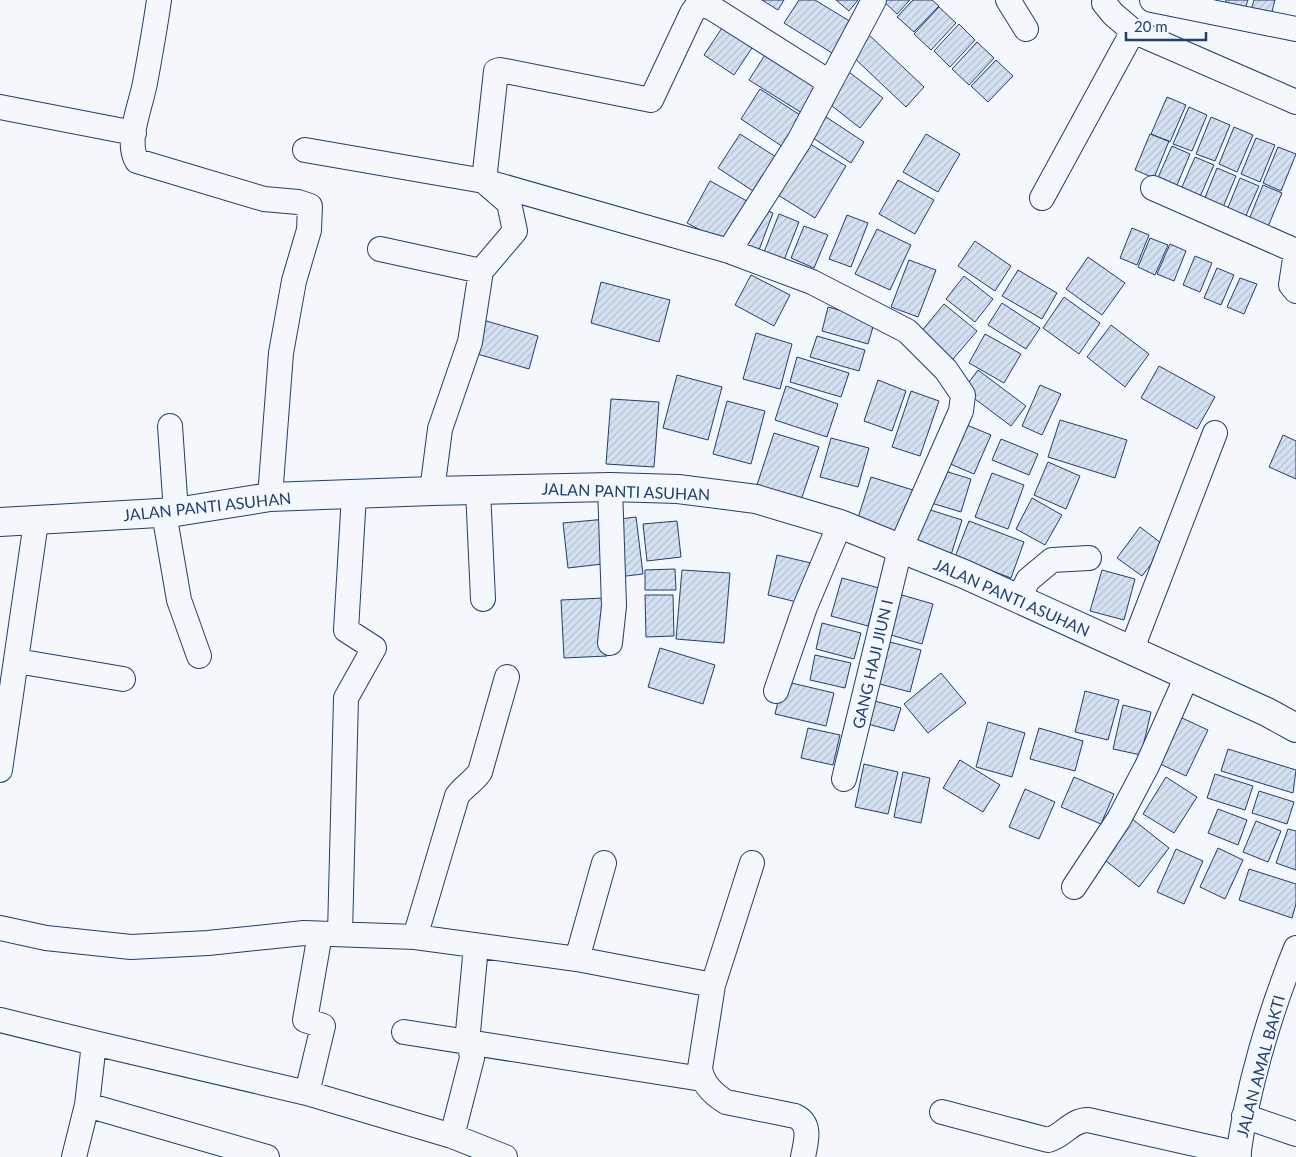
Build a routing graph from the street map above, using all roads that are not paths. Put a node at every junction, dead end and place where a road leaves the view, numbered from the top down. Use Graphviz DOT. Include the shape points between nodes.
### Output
graph roads {
  1 [pos="159,0"];
  2 [pos="874,0"];
  3 [pos="1008,0"];
  4 [pos="1152,0"];
  5 [pos="1104,1"];
  6 [pos="1026,29"];
  7 [pos="1296,30"];
  8 [pos="1133,31"];
  9 [pos="829,82"];
  10 [pos="1296,102"];
  11 [pos="0,107"];
  12 [pos="134,133"];
  13 [pos="305,150"];
  14 [pos="484,181"];
  15 [pos="1153,188"];
  16 [pos="1042,198"];
  17 [pos="380,249"];
  18 [pos="729,251"];
  19 [pos="1296,252"];
  20 [pos="481,272"];
  21 [pos="1296,291"];
  22 [pos="170,426"];
  23 [pos="1215,434"];
  24 [pos="610,487"];
  25 [pos="478,490"];
  26 [pos="432,491"];
  27 [pos="354,495"];
  28 [pos="270,497"];
  29 [pos="170,512"];
  30 [pos="0,522"];
  31 [pos="36,522"];
  32 [pos="840,524"];
  33 [pos="900,548"];
  34 [pos="1089,558"];
  35 [pos="1019,598"];
  36 [pos="483,600"];
  37 [pos="610,643"];
  38 [pos="1131,651"];
  39 [pos="199,656"];
  40 [pos="18,661"];
  41 [pos="1187,676"];
  42 [pos="507,677"];
  43 [pos="123,679"];
  44 [pos="776,691"];
  45 [pos="1296,728"];
  46 [pos="0,770"];
  47 [pos="844,780"];
  48 [pos="604,863"];
  49 [pos="752,863"];
  50 [pos="1074,887"];
  51 [pos="0,928"];
  52 [pos="330,934"];
  53 [pos="415,937"];
  54 [pos="476,946"];
  55 [pos="1296,948"];
  56 [pos="577,959"];
  57 [pos="1289,983"];
  58 [pos="713,985"];
  59 [pos="0,1020"];
  60 [pos="404,1032"];
  61 [pos="470,1042"];
  62 [pos="94,1043"];
  63 [pos="702,1079"];
  64 [pos="307,1093"];
  65 [pos="87,1105"];
  66 [pos="942,1112"];
  67 [pos="1244,1116"];
  68 [pos="1296,1134"];
  69 [pos="452,1136"];
  70 [pos="1238,1155"];
  71 [pos="74,1157"];
  72 [pos="267,1157"];
  73 [pos="505,1157"];
  74 [pos="803,1157"];
  1 -- 12 [label="street"];
  2 -- 9 [label="street"];
  3 -- 6 [label="street"];
  4 -- 7 [label="street"];
  5 -- 8 [label="street"];
  8 -- 10 [label="street"];
  8 -- 16 [label="street"];
  9 -- 14 [label="street" via="712,8 699,4 651,100 496,71"];
  9 -- 18 [label="street" via="799,141"];
  11 -- 12 [label="street"];
  12 -- 28 [label="street" via="133,154 137,161 264,200 310,206 309,230 294,281 281,353"];
  13 -- 14 [label="street, GANG HAJI JIUN I"];
  14 -- 18 [label="street, GANG HAJI JIUN I"];
  14 -- 20 [label="street" via="509,203 516,231"];
  15 -- 19 [label="street"];
  17 -- 20 [label="street"];
  18 -- 33 [label="street, GANG HAJI JIUN I" via="812,282 908,331 960,389 963,395 961,411"];
  19 -- 21 [label="street" via="1291,285"];
  20 -- 26 [label="street" via="470,342 440,429"];
  22 -- 29 [label="street"];
  23 -- 38 [label="street"];
  24 -- 25 [label="street, JALAN PANTI ASUHAN"];
  24 -- 32 [label="street, JALAN PANTI ASUHAN" via="678,489 756,499"];
  24 -- 37 [label="street" via="614,606"];
  25 -- 26 [label="street, JALAN PANTI ASUHAN"];
  25 -- 36 [label="street"];
  26 -- 27 [label="street, JALAN PANTI ASUHAN"];
  27 -- 28 [label="street, JALAN PANTI ASUHAN"];
  27 -- 52 [label="street" via="346,630 374,648 346,698"];
  28 -- 29 [label="street, JALAN PANTI ASUHAN"];
  29 -- 31 [label="street, JALAN PANTI ASUHAN"];
  29 -- 39 [label="street" via="179,600"];
  30 -- 31 [label="street, JALAN PANTI ASUHAN"];
  31 -- 40 [label="street"];
  32 -- 33 [label="street, JALAN PANTI ASUHAN"];
  32 -- 44 [label="street" via="805,607"];
  33 -- 35 [label="street, JALAN PANTI ASUHAN"];
  33 -- 47 [label="street, GANG HAJI JIUN I"];
  34 -- 35 [label="street" via="1052,560 1028,580"];
  35 -- 38 [label="street, JALAN PANTI ASUHAN"];
  38 -- 41 [label="street, JALAN PANTI ASUHAN"];
  40 -- 43 [label="street"];
  40 -- 46 [label="street"];
  41 -- 45 [label="street, JALAN PANTI ASUHAN"];
  41 -- 50 [label="street" via="1119,820"];
  42 -- 53 [label="street" via="480,772 457,796"];
  48 -- 56 [label="street"];
  49 -- 58 [label="street"];
  51 -- 52 [label="street" via="46,938 131,947"];
  52 -- 53 [label="street"];
  52 -- 64 [label="street" via="304,1020 323,1026"];
  53 -- 54 [label="street"];
  54 -- 56 [label="street"];
  54 -- 61 [label="street" via="468,1032"];
  55 -- 57 [label="street, JALAN AMAL BAKTI"];
  56 -- 58 [label="street"];
  57 -- 67 [label="street, JALAN AMAL BAKTI"];
  58 -- 63 [label="street" via="700,1068"];
  59 -- 62 [label="street"];
  60 -- 61 [label="street"];
  61 -- 63 [label="street"];
  61 -- 69 [label="street" via="472,1058"];
  62 -- 64 [label="street"];
  62 -- 65 [label="street"];
  63 -- 74 [label="street" via="717,1097 726,1102 803,1120 807,1126 807,1140"];
  64 -- 69 [label="street"];
  65 -- 71 [label="street"];
  65 -- 72 [label="street"];
  66 -- 70 [label="street" via="1048,1140 1079,1120 1088,1120"];
  67 -- 68 [label="street"];
  67 -- 70 [label="street, JALAN AMAL BAKTI"];
  69 -- 73 [label="street"];
}
